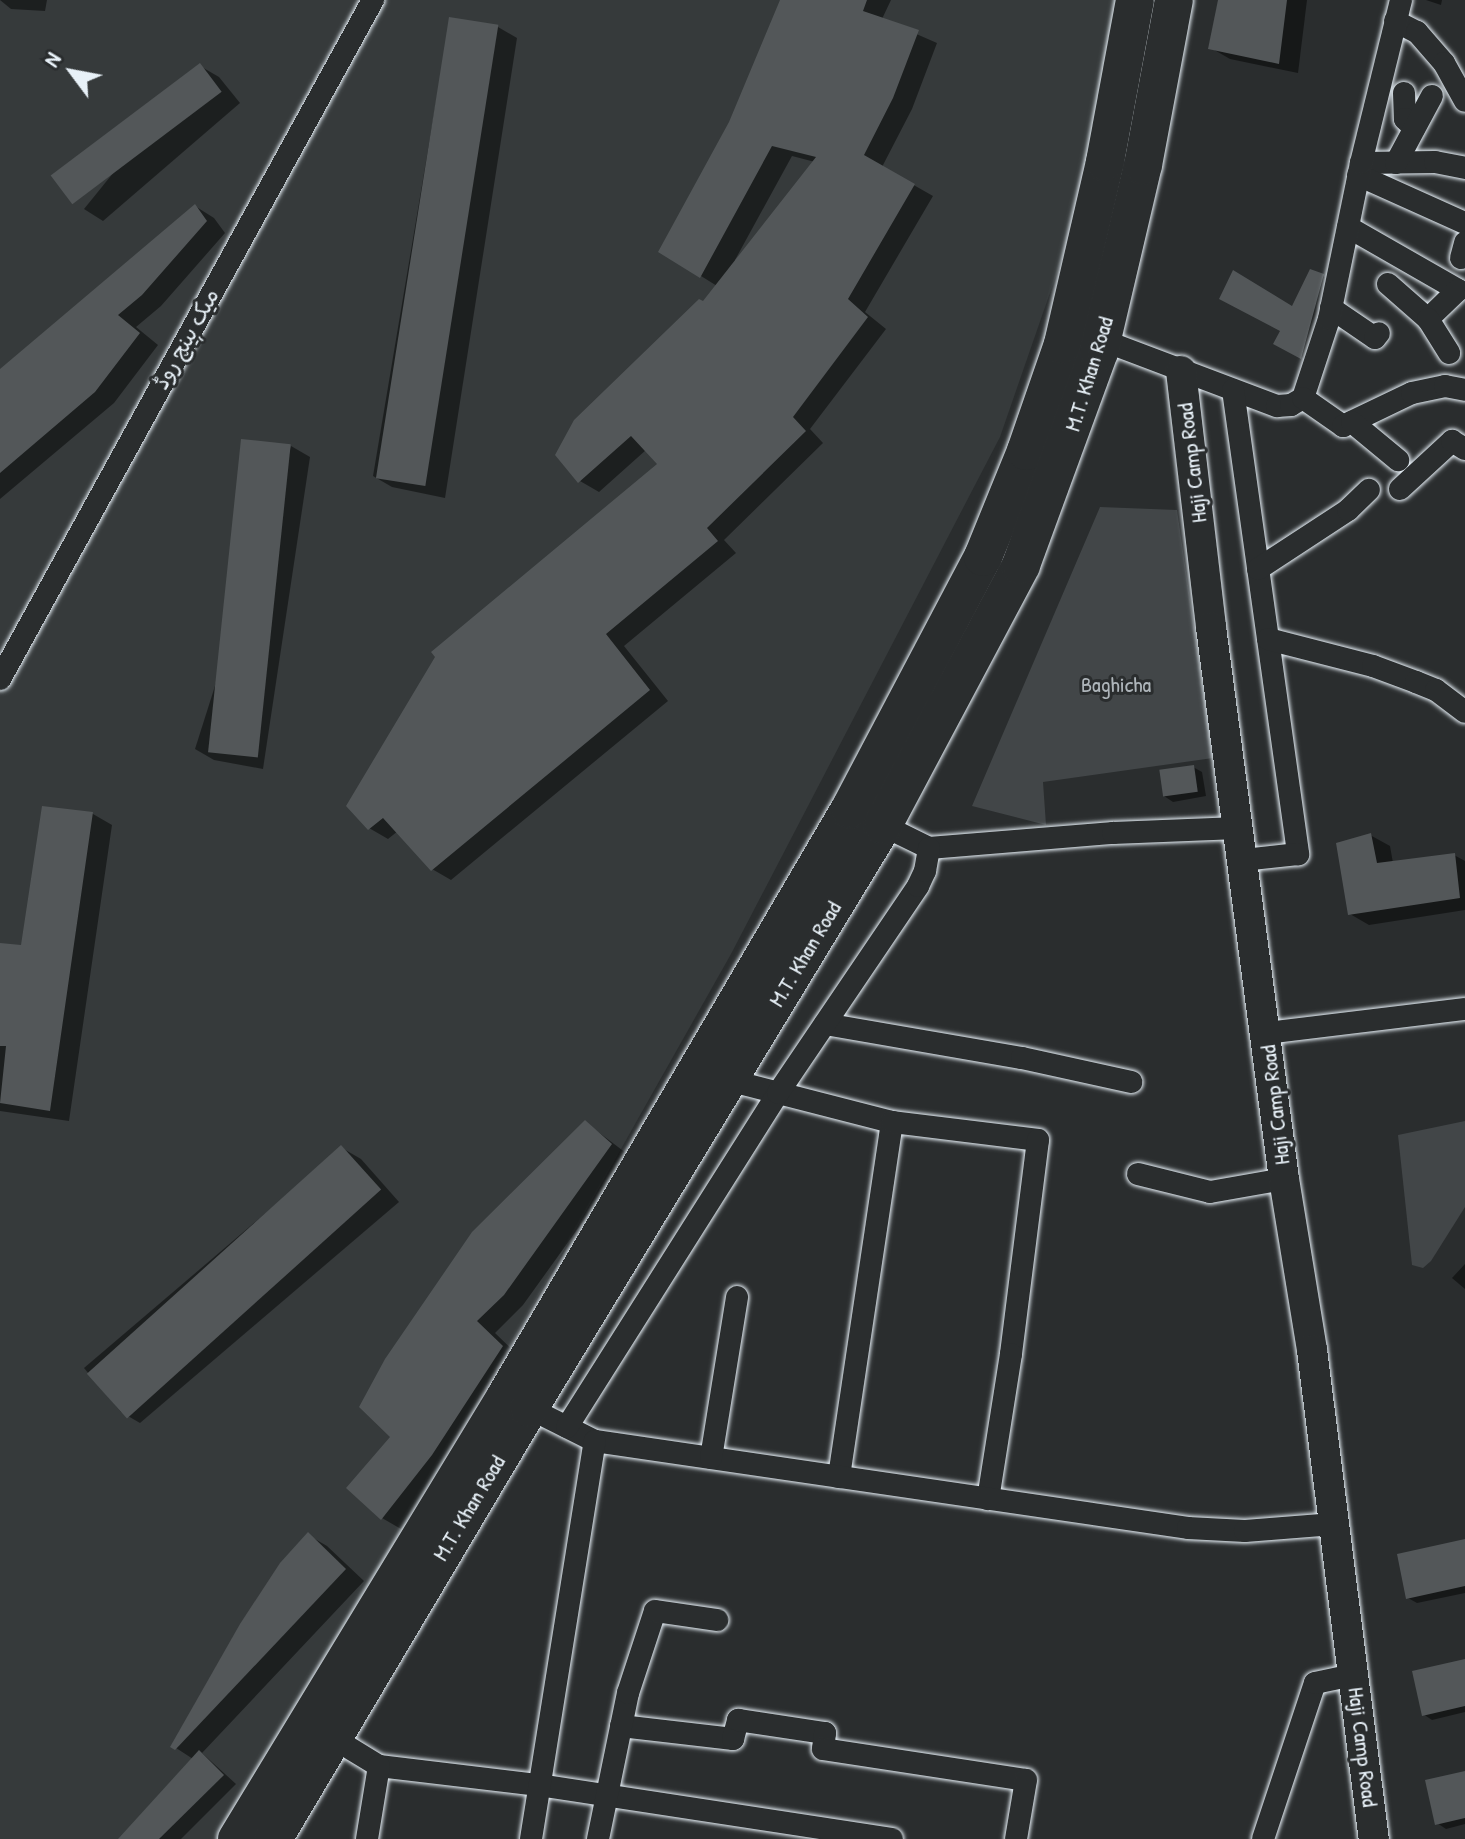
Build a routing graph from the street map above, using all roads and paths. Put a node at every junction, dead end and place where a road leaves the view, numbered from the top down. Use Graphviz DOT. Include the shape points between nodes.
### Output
graph roads {
  1 [pos="373,0"];
  2 [pos="1135,0"];
  3 [pos="1174,0"];
  4 [pos="1398,10"];
  5 [pos="1404,93"];
  6 [pos="1432,96"];
  7 [pos="1465,101"];
  8 [pos="1414,128"];
  9 [pos="1396,163"];
  10 [pos="1465,168"];
  11 [pos="1360,169"];
  12 [pos="1465,223"];
  13 [pos="1348,227"];
  14 [pos="1388,284"];
  15 [pos="1331,308"];
  16 [pos="1428,319"];
  17 [pos="1379,333"];
  18 [pos="1102,340"];
  19 [pos="1449,353"];
  20 [pos="1181,371"];
  21 [pos="1233,390"];
  22 [pos="1465,390"];
  23 [pos="1303,398"];
  24 [pos="1352,422"];
  25 [pos="1465,449"];
  26 [pos="1398,460"];
  27 [pos="1400,489"];
  28 [pos="1369,490"];
  29 [pos="1258,569"];
  30 [pos="1268,639"];
  31 [pos="0,679"];
  32 [pos="1465,712"];
  33 [pos="867,817"];
  34 [pos="1238,828"];
  35 [pos="929,848"];
  36 [pos="1244,860"];
  37 [pos="1465,1009"];
  38 [pos="825,1024"];
  39 [pos="1266,1033"];
  40 [pos="728,1080"];
  41 [pos="1131,1082"];
  42 [pos="778,1093"];
  43 [pos="892,1122"];
  44 [pos="1138,1174"];
  45 [pos="1284,1179"];
  46 [pos="737,1297"];
  47 [pos="529,1408"];
  48 [pos="567,1427"];
  49 [pos="595,1441"];
  50 [pos="711,1458"];
  51 [pos="839,1477"];
  52 [pos="988,1499"];
  53 [pos="1334,1524"];
  54 [pos="717,1620"];
  55 [pos="1354,1675"];
  56 [pos="621,1726"];
  57 [pos="333,1738"];
  58 [pos="379,1766"];
  59 [pos="539,1785"];
  60 [pos="605,1795"];
  61 [pos="237,1839"];
  62 [pos="273,1839"];
  63 [pos="367,1839"];
  64 [pos="531,1839"];
  65 [pos="598,1839"];
  66 [pos="892,1839"];
  67 [pos="1016,1839"];
  68 [pos="1263,1839"];
  69 [pos="1374,1839"];
  1 -- 31 [label="street, میک ہینچ روڈ"];
  2 -- 33 [label="highway, M.T. Khan Road" via="1063,344 983,557"];
  3 -- 18 [label="highway, M.T. Khan Road"];
  4 -- 7 [label="street" via="1444,63"];
  4 -- 11 [label="street"];
  5 -- 8 [label="street" via="1405,119"];
  6 -- 8 [label="street"];
  8 -- 9 [label="street"];
  9 -- 10 [label="street"];
  9 -- 11 [label="street"];
  11 -- 12 [label="street"];
  11 -- 13 [label="street"];
  13 -- 15 [label="street"];
  13 -- 16 [label="street" via="1458,290"];
  14 -- 16 [label="street"];
  15 -- 17 [label="street" via="1375,338"];
  15 -- 23 [label="street"];
  16 -- 19 [label="street"];
  18 -- 20 [label="street"];
  18 -- 33 [label="highway, M.T. Khan Road" via="1021,565"];
  20 -- 21 [label="street"];
  20 -- 34 [label="street, Haji Camp Road"];
  21 -- 23 [label="street" via="1277,406"];
  21 -- 29 [label="street"];
  22 -- 24 [label="street" via="1445,386 1412,393"];
  23 -- 24 [label="street" via="1343,426"];
  24 -- 26 [label="street"];
  25 -- 27 [label="street" via="1452,441"];
  28 -- 29 [label="street" via="1348,510"];
  29 -- 30 [label="street"];
  30 -- 32 [label="street" via="1373,666 1436,690"];
  30 -- 36 [label="street" via="1298,854"];
  33 -- 35 [label="street"];
  33 -- 40 [label="highway, M.T. Khan Road"];
  33 -- 61 [label="highway, M.T. Khan Road"];
  34 -- 35 [label="street"];
  34 -- 36 [label="street, Haji Camp Road"];
  35 -- 38 [label="street" via="918,886"];
  36 -- 39 [label="street, Haji Camp Road"];
  37 -- 39 [label="street"];
  38 -- 41 [label="street"];
  38 -- 42 [label="street"];
  39 -- 45 [label="street, Haji Camp Road"];
  40 -- 42 [label="street"];
  40 -- 47 [label="highway, M.T. Khan Road"];
  42 -- 43 [label="street"];
  42 -- 48 [label="street"];
  43 -- 51 [label="street"];
  43 -- 52 [label="street" via="1038,1140"];
  44 -- 45 [label="street" via="1210,1192"];
  45 -- 53 [label="street, Haji Camp Road"];
  46 -- 50 [label="street"];
  47 -- 48 [label="street"];
  47 -- 57 [label="highway, M.T. Khan Road"];
  48 -- 49 [label="street"];
  49 -- 50 [label="street"];
  49 -- 59 [label="street"];
  50 -- 51 [label="street"];
  51 -- 52 [label="street"];
  52 -- 53 [label="street" via="1188,1528 1245,1531"];
  53 -- 55 [label="street, Haji Camp Road"];
  54 -- 56 [label="street" via="655,1611"];
  55 -- 68 [label="street" via="1315,1683"];
  55 -- 69 [label="street, Haji Camp Road"];
  56 -- 60 [label="street"];
  56 -- 67 [label="street" via="733,1739 738,1720 825,1733 823,1749 1026,1780"];
  57 -- 58 [label="street"];
  57 -- 62 [label="highway, M.T. Khan Road"];
  58 -- 59 [label="street"];
  58 -- 63 [label="street"];
  59 -- 60 [label="street"];
  59 -- 64 [label="street"];
  60 -- 65 [label="street"];
  60 -- 66 [label="street"];
}
